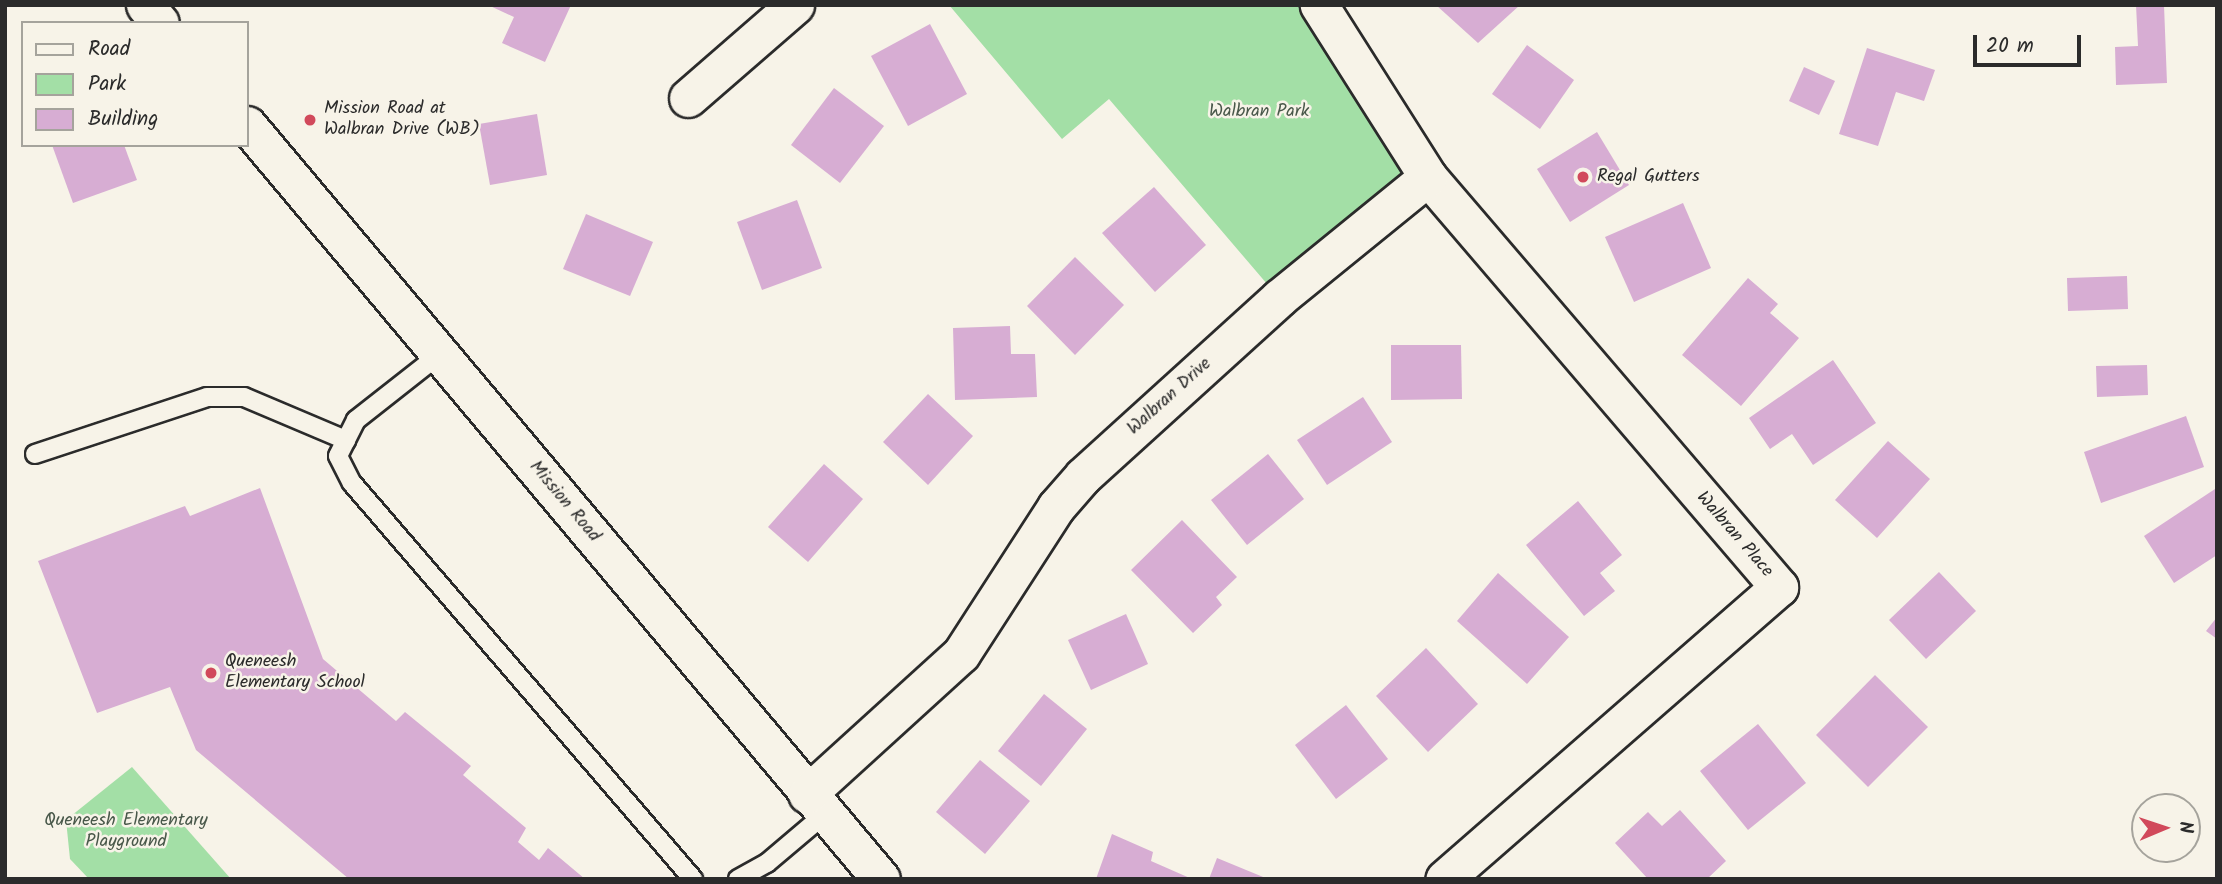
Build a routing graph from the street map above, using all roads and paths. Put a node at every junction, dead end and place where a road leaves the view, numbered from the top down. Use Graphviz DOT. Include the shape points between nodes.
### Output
graph roads {
  1 [pos="145,5"];
  2 [pos="795,5"];
  3 [pos="1319,5"];
  4 [pos="158,21"];
  5 [pos="688,98"];
  6 [pos="248,126"];
  7 [pos="1428,177"];
  8 [pos="440,354"];
  9 [pos="345,440"];
  10 [pos="35,454"];
  11 [pos="816,804"];
  12 [pos="693,879"];
  13 [pos="738,879"];
  14 [pos="881,879"];
  15 [pos="1444,879"];
  1 -- 4 [label="street"];
  2 -- 5 [label="street"];
  3 -- 7 [label="street"];
  6 -- 8 [label="street, Mission Road"];
  7 -- 11 [label="street, Walbran Drive" via="1279,298 1083,476 1056,508 961,654"];
  7 -- 15 [label="street, Walbran Place" via="1779,587"];
  8 -- 9 [label="lane" via="356,420"];
  8 -- 11 [label="street, Mission Road"];
  9 -- 10 [label="lane" via="244,397 207,397"];
  9 -- 12 [label="lane" via="338,456 352,483"];
  11 -- 13 [label="lane" via="767,863"];
  11 -- 14 [label="street, Mission Road"];
}
